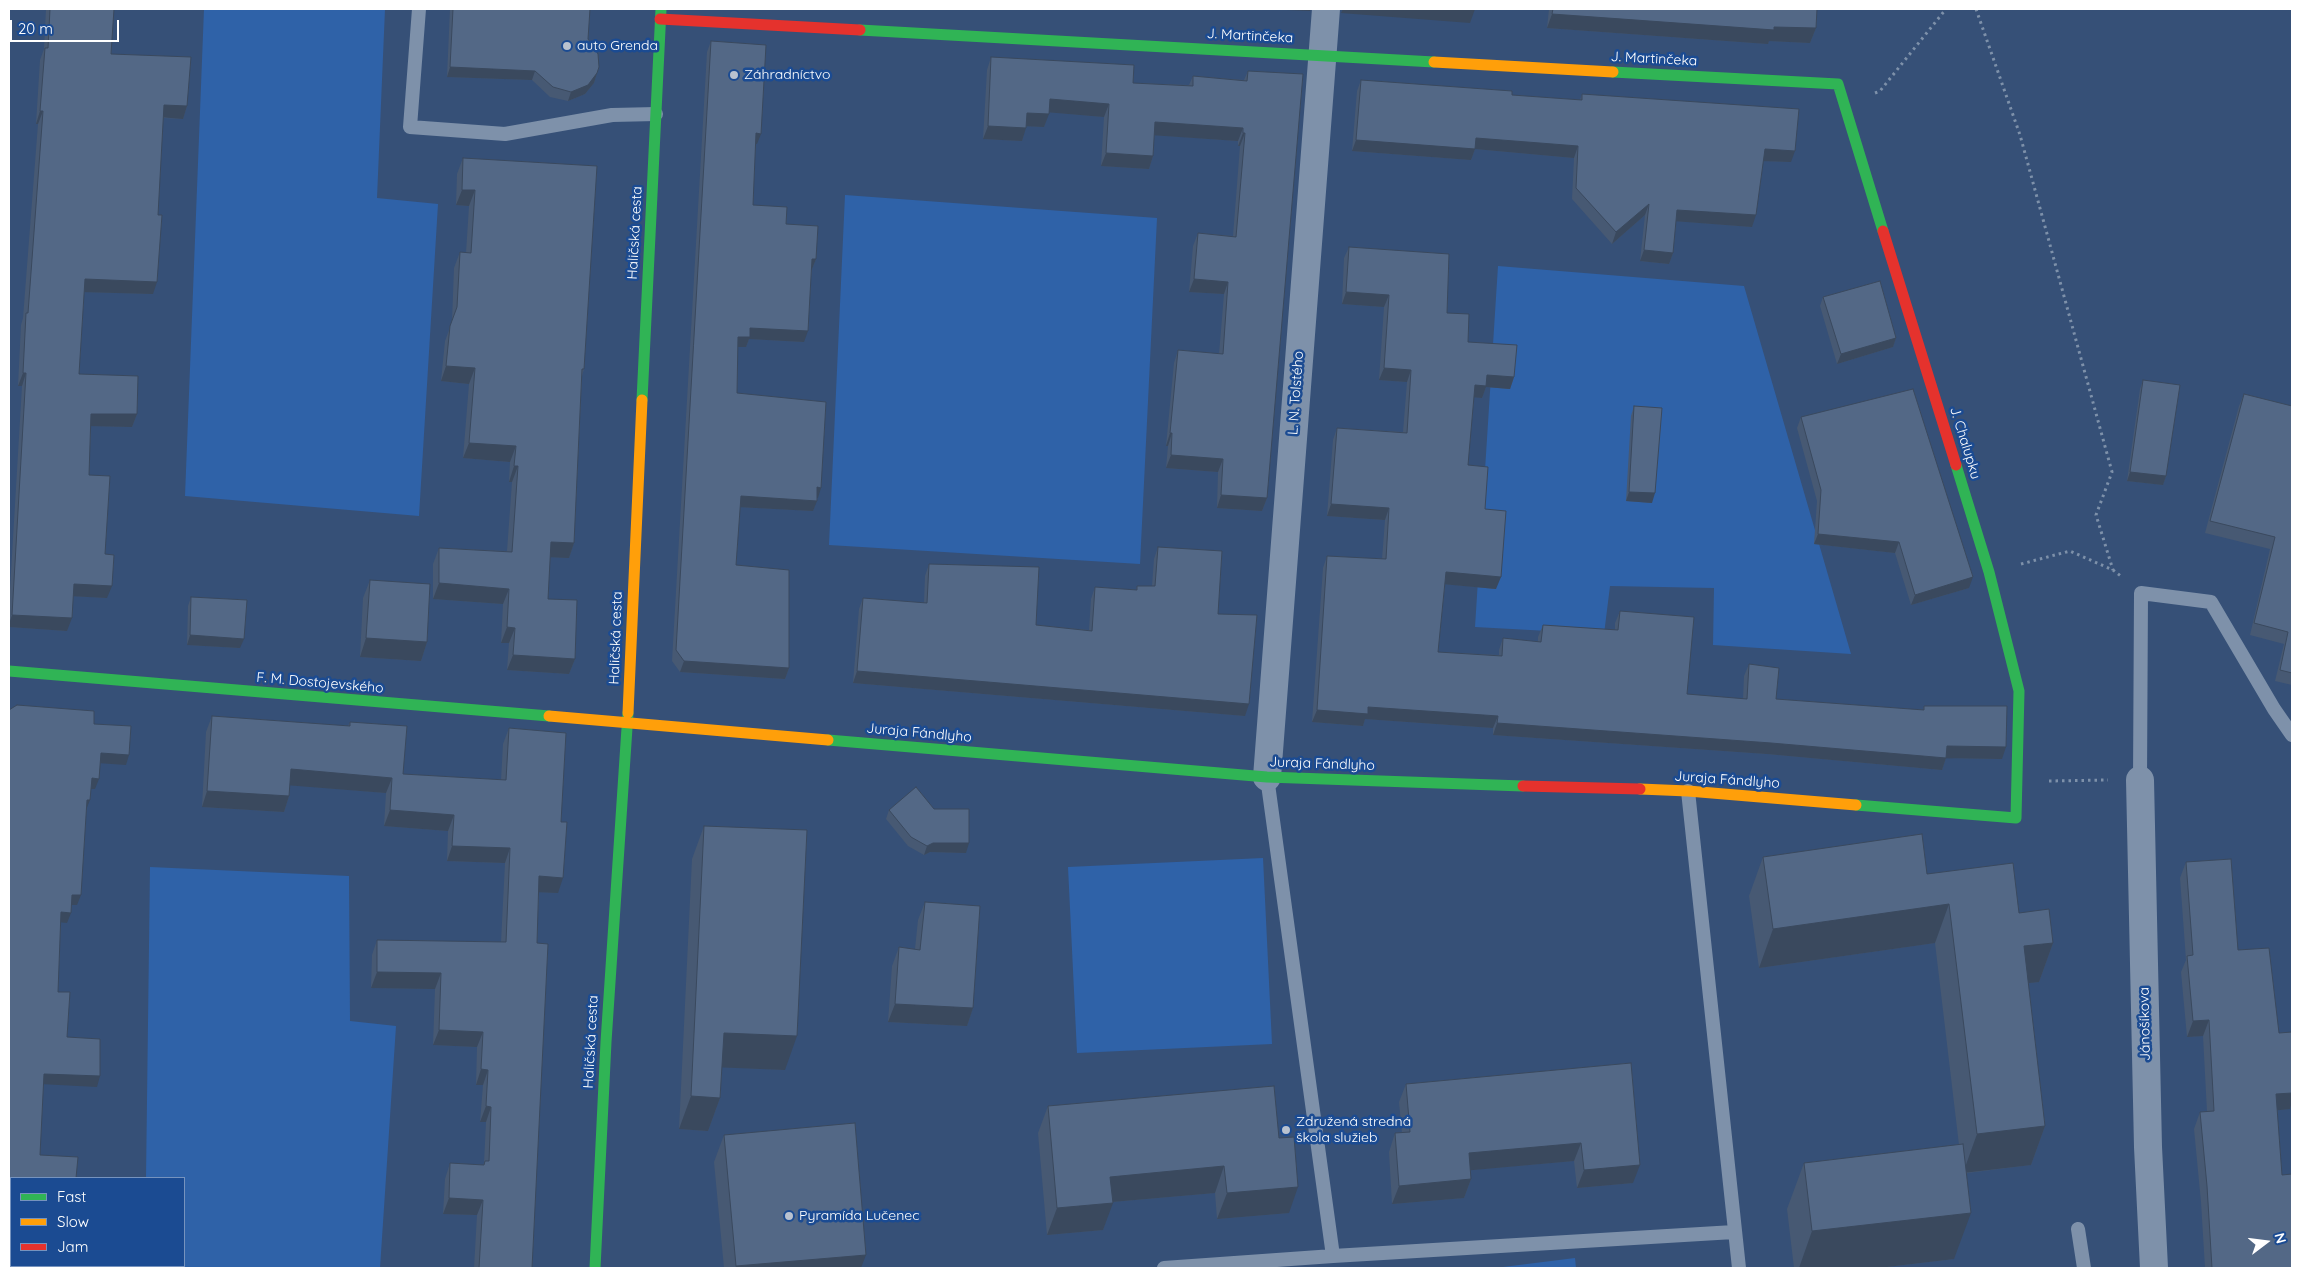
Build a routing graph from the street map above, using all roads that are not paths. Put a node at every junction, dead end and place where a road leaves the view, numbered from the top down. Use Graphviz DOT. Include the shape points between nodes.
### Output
graph roads {
  1 [pos="419,9"];
  2 [pos="1326,9"];
  3 [pos="661,14"];
  4 [pos="1323,55"];
  5 [pos="1838,84"];
  6 [pos="656,114"];
  7 [pos="9,671"];
  8 [pos="628,724"];
  9 [pos="2292,735"];
  10 [pos="1267,777"];
  11 [pos="2140,780"];
  12 [pos="1688,791"];
  13 [pos="2016,818"];
  14 [pos="2078,1229"];
  15 [pos="1734,1232"];
  16 [pos="1333,1256"];
  17 [pos="595,1268"];
  18 [pos="1164,1268"];
  19 [pos="1739,1268"];
  20 [pos="2084,1268"];
  21 [pos="2154,1268"];
  1 -- 6 [label="lane" via="410,127 505,134 612,115"];
  2 -- 4 [label="street, L. N. Tolstého"];
  3 -- 4 [label="street, J. Martinčeka"];
  3 -- 6 [label="street, Haličská cesta"];
  4 -- 5 [label="street, J. Martinčeka"];
  4 -- 10 [label="street, L. N. Tolstého"];
  5 -- 13 [label="street, J. Chalupku" via="1989,572 2019,691"];
  6 -- 8 [label="street, Haličská cesta"];
  7 -- 8 [label="street, F. M. Dostojevského"];
  8 -- 10 [label="street, Juraja Fándlyho"];
  8 -- 17 [label="street, Haličská cesta" via="606,1042"];
  9 -- 11 [label="lane" via="2211,602 2141,593"];
  10 -- 12 [label="street, Juraja Fándlyho"];
  10 -- 16 [label="lane"];
  11 -- 21 [label="street, Jánošíkova" via="2148,1148"];
  12 -- 13 [label="street, Juraja Fándlyho"];
  12 -- 15 [label="lane"];
  14 -- 20 [label="lane"];
  15 -- 16 [label="lane"];
  15 -- 19 [label="lane"];
  16 -- 18 [label="lane"];
}
